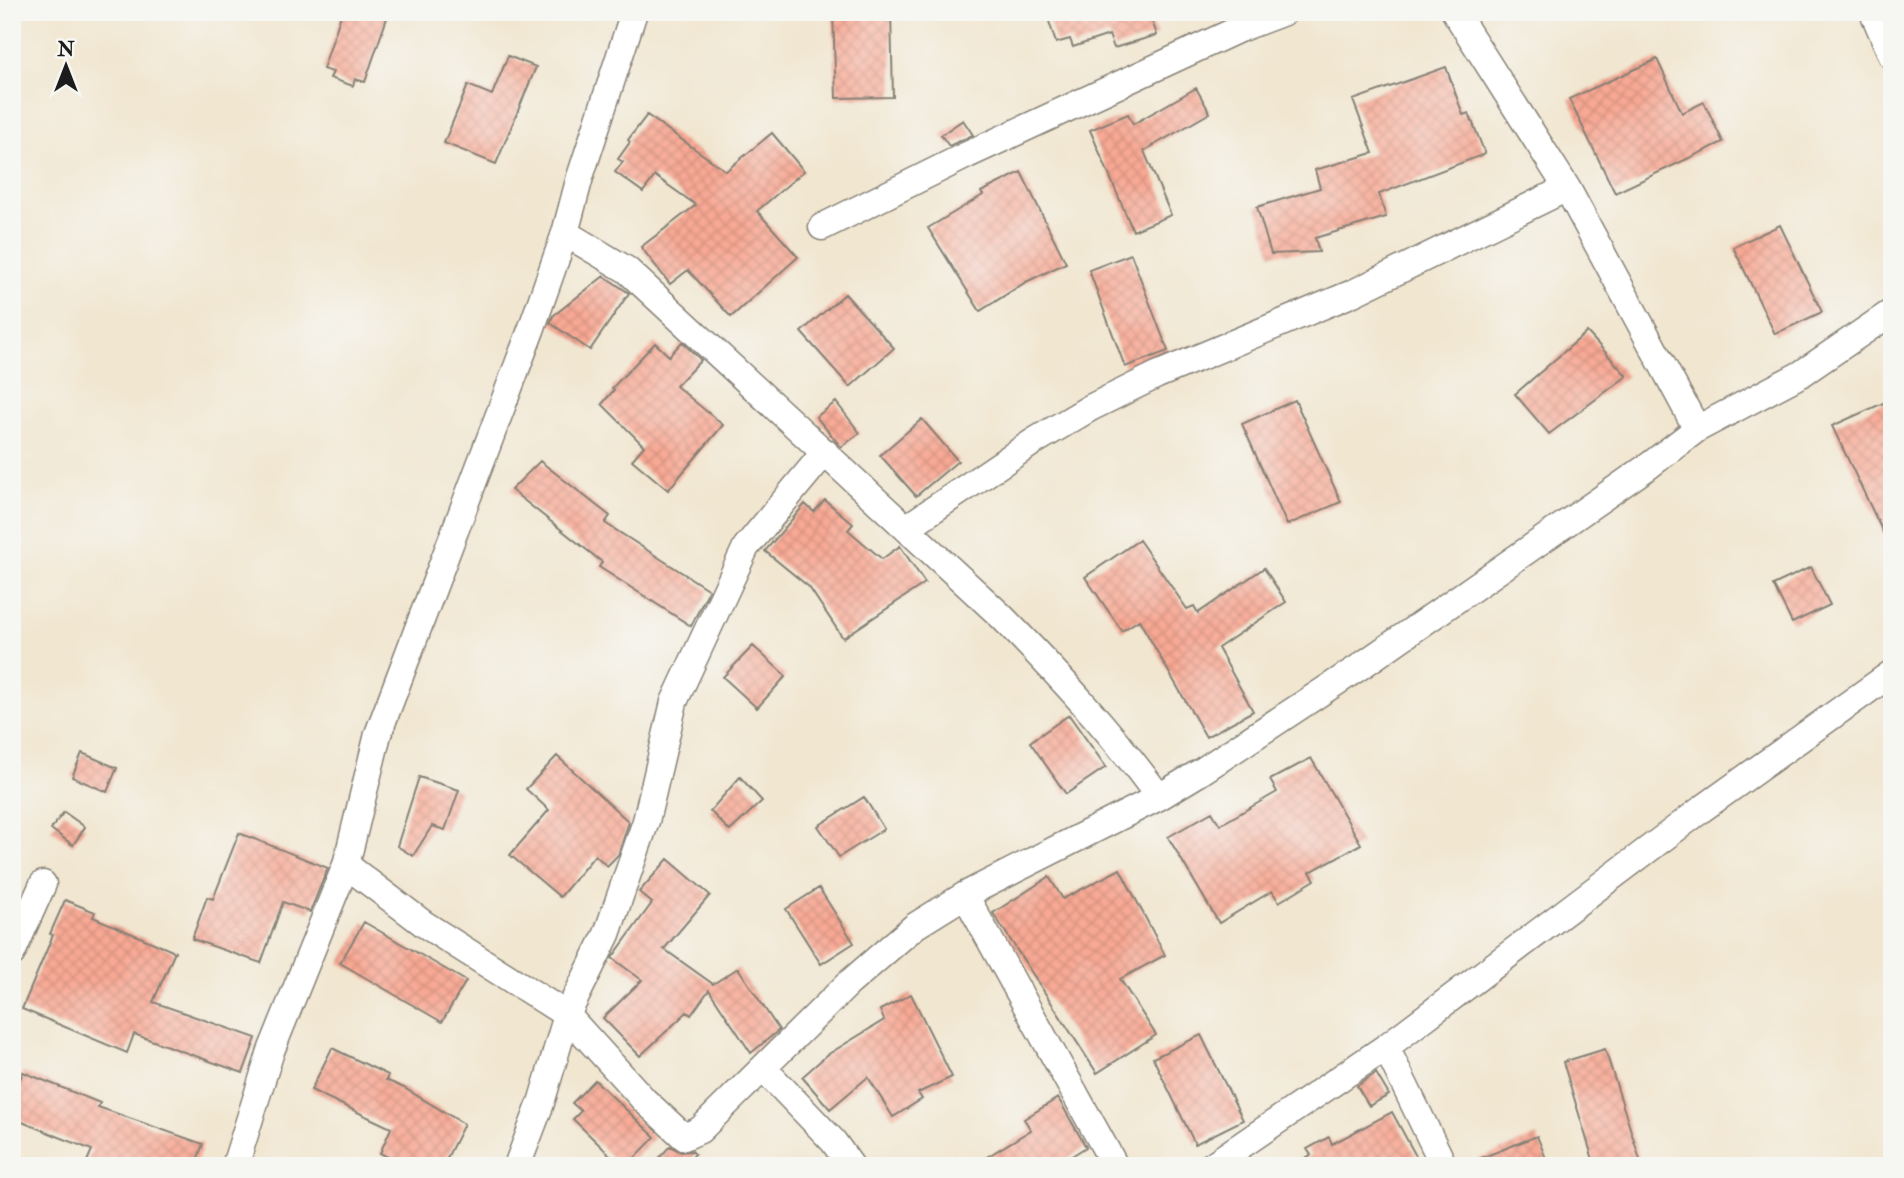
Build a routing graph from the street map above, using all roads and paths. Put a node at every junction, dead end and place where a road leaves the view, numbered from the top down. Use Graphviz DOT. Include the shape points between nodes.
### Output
graph roads {
  1 [pos="634,12"];
  2 [pos="1284,12"];
  3 [pos="1455,12"];
  4 [pos="1873,12"];
  5 [pos="1892,56"];
  6 [pos="1567,188"];
  7 [pos="822,227"];
  8 [pos="565,233"];
  9 [pos="1892,312"];
  10 [pos="1697,429"];
  11 [pos="825,453"];
  12 [pos="906,528"];
  13 [pos="1892,673"];
  14 [pos="1158,797"];
  15 [pos="346,865"];
  16 [pos="43,884"];
  17 [pos="965,895"];
  18 [pos="12,953"];
  19 [pos="567,1015"];
  20 [pos="1386,1047"];
  21 [pos="764,1069"];
  22 [pos="235,1166"];
  23 [pos="517,1166"];
  24 [pos="851,1166"];
  25 [pos="1115,1166"];
  26 [pos="1210,1166"];
  27 [pos="1444,1166"];
  1 -- 8 [label="street"];
  2 -- 7 [label="street" via="967,155"];
  3 -- 6 [label="street"];
  4 -- 5 [label="street"];
  6 -- 10 [label="street"];
  6 -- 12 [label="street" via="1353,293 1090,408"];
  8 -- 11 [label="street" via="627,270"];
  8 -- 15 [label="street" via="378,733"];
  9 -- 10 [label="street" via="1801,374"];
  10 -- 14 [label="street" via="1361,666"];
  11 -- 12 [label="street"];
  11 -- 19 [label="street" via="746,547 674,702 646,821 607,934"];
  12 -- 14 [label="street" via="1056,672 1112,735"];
  13 -- 20 [label="street" via="1702,809"];
  14 -- 17 [label="street"];
  15 -- 19 [label="street" via="424,924"];
  15 -- 22 [label="street" via="271,1051"];
  16 -- 18 [label="street"];
  17 -- 21 [label="street" via="915,926 883,953"];
  17 -- 25 [label="street"];
  19 -- 21 [label="street" via="684,1137 700,1129"];
  19 -- 23 [label="street"];
  20 -- 26 [label="street"];
  20 -- 27 [label="street"];
  21 -- 24 [label="street"];
}
